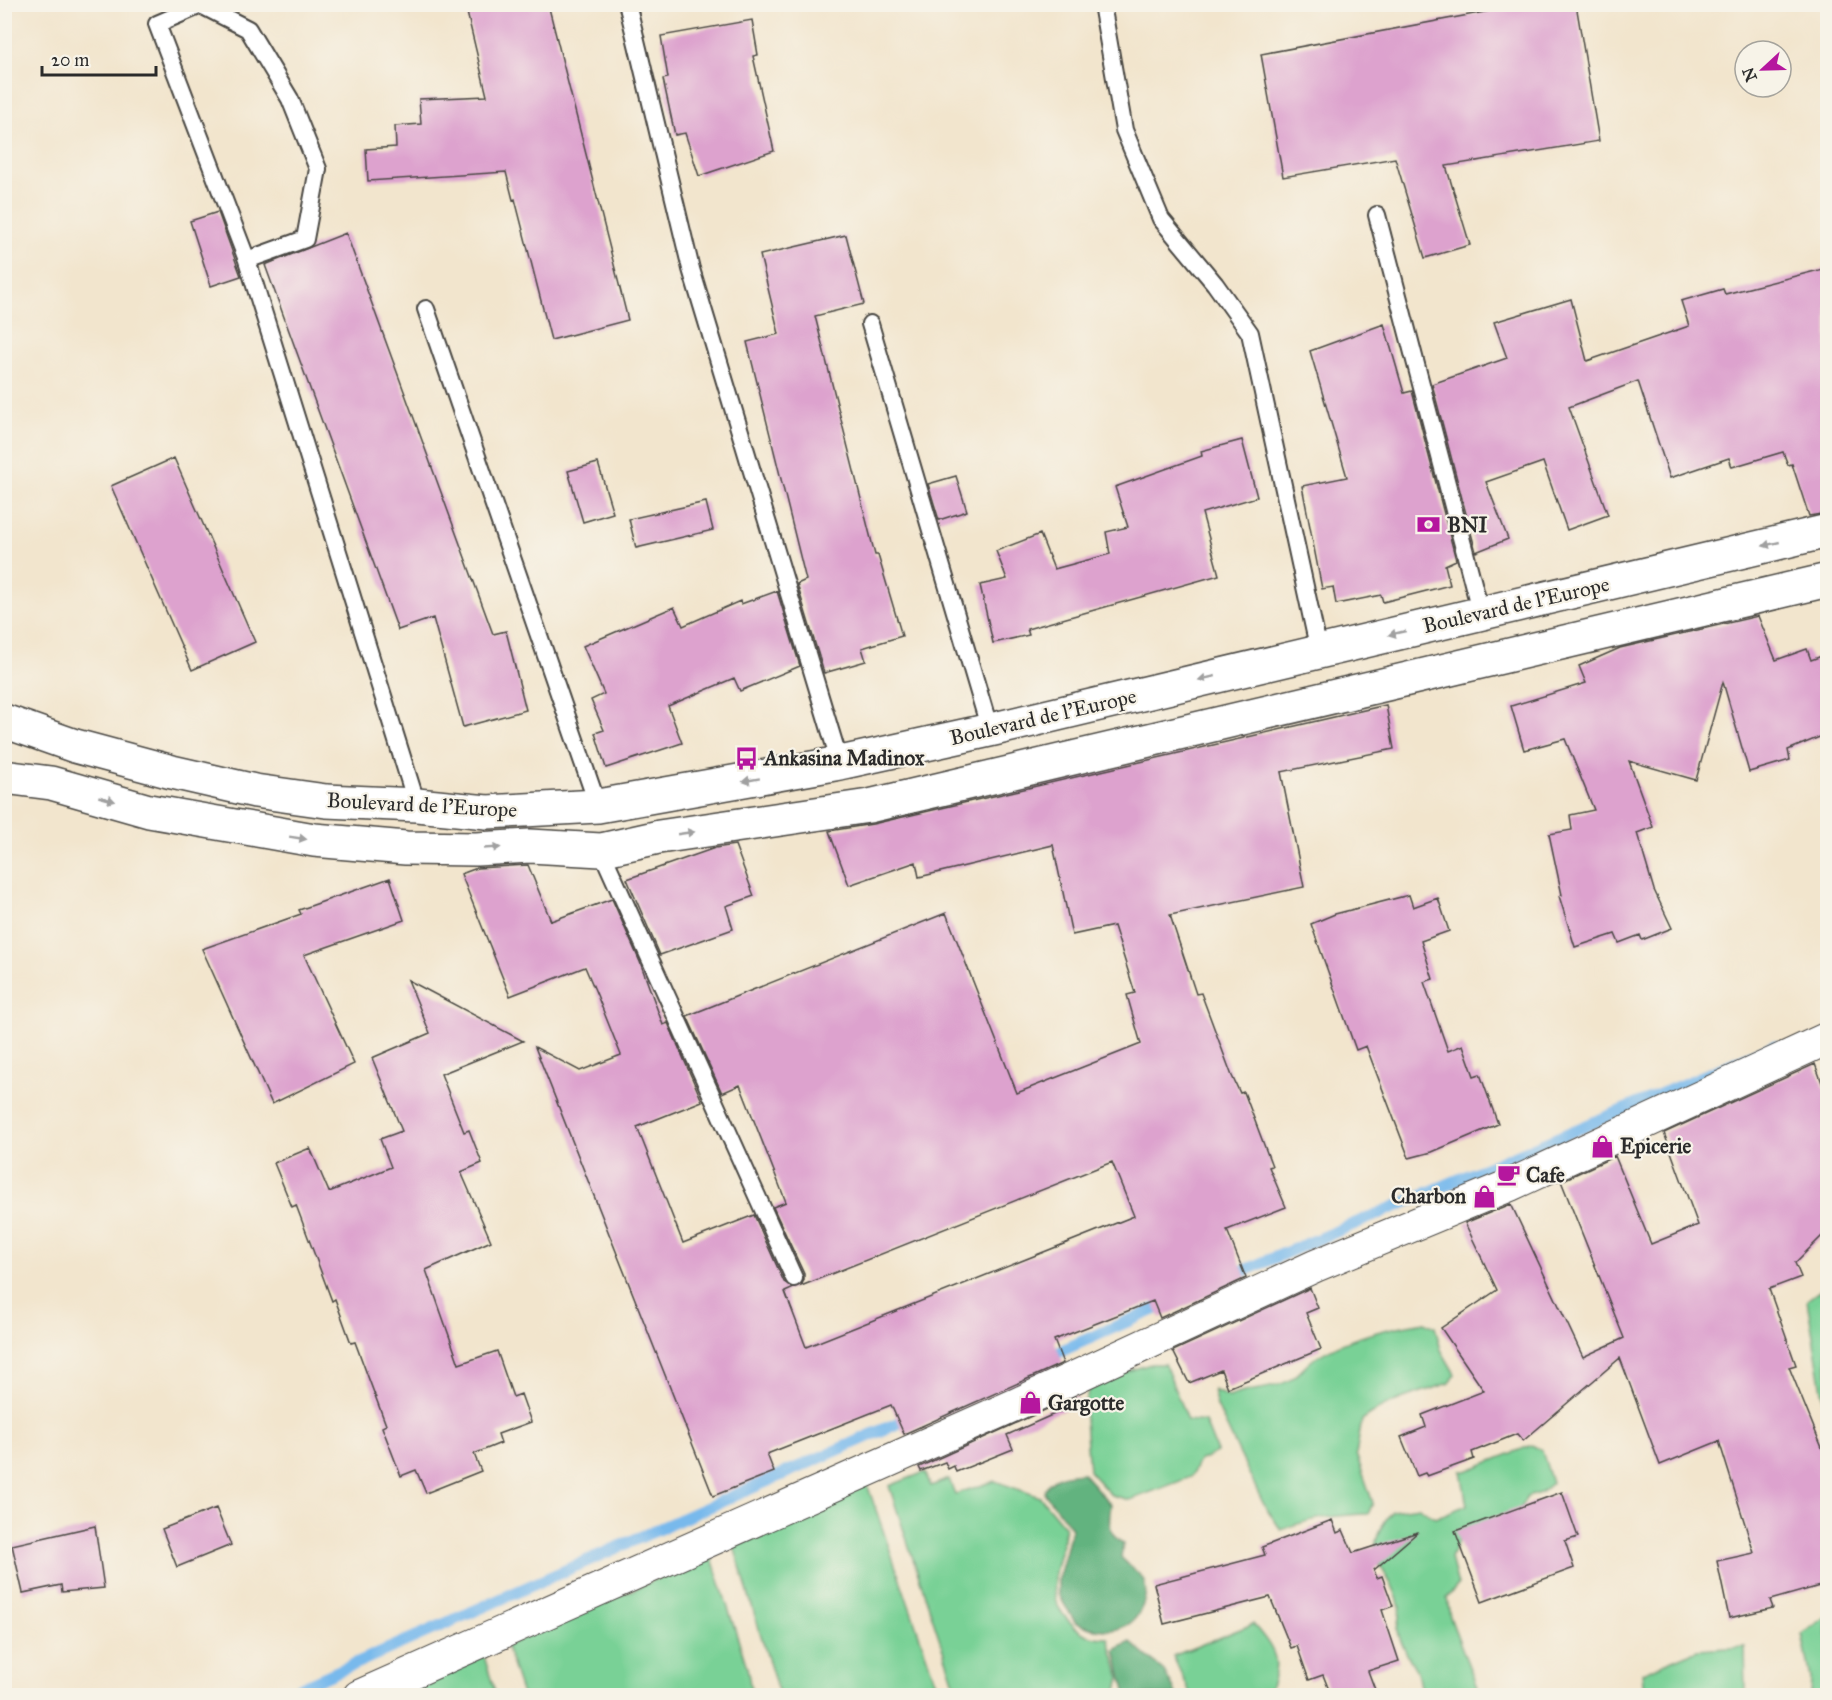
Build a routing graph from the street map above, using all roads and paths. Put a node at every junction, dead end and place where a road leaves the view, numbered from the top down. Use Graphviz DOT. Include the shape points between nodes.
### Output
graph roads {
  1 [pos="1102,4"];
  2 [pos="628,7"];
  3 [pos="1377,215"];
  4 [pos="247,260"];
  5 [pos="426,309"];
  6 [pos="870,324"];
  7 [pos="1827,531"];
  8 [pos="1827,580"];
  9 [pos="1481,614"];
  10 [pos="1319,651"];
  11 [pos="4,722"];
  12 [pos="990,730"];
  13 [pos="840,763"];
  14 [pos="4,777"];
  15 [pos="417,805"];
  16 [pos="598,806"];
  17 [pos="602,850"];
  18 [pos="1827,1038"];
  19 [pos="794,1278"];
  20 [pos="359,1695"];
  1 -- 10 [label="lane" via="1124,130 1161,219 1250,333"];
  2 -- 13 [label="lane" via="691,269"];
  3 -- 9 [label="lane"];
  4 -- 4 [label="lane" via="305,239 318,169 290,99 248,29 201,5 157,24"];
  4 -- 15 [label="lane"];
  5 -- 16 [label="lane"];
  6 -- 12 [label="lane"];
  7 -- 9 [label="main road, Boulevard de l'Europe, one-way"];
  17 -- 8 [label="main road, Boulevard de l'Europe, one-way" via="660,837 869,806"];
  9 -- 10 [label="main road, Boulevard de l'Europe, one-way"];
  10 -- 12 [label="main road, Boulevard de l'Europe, one-way"];
  11 -- 15 [label="main road, Boulevard de l'Europe" via="86,749 255,791 327,801"];
  12 -- 13 [label="main road, Boulevard de l'Europe"];
  13 -- 16 [label="main road, Boulevard de l'Europe, one-way"];
  14 -- 17 [label="main road, Boulevard de l'Europe, one-way" via="51,783 148,811 314,840 406,848 530,846"];
  15 -- 16 [label="main road, Boulevard de l'Europe" via="487,812"];
  17 -- 19 [label="lane"];
  18 -- 20 [label="street" via="1521,1180 1315,1266 1009,1408"];
}
